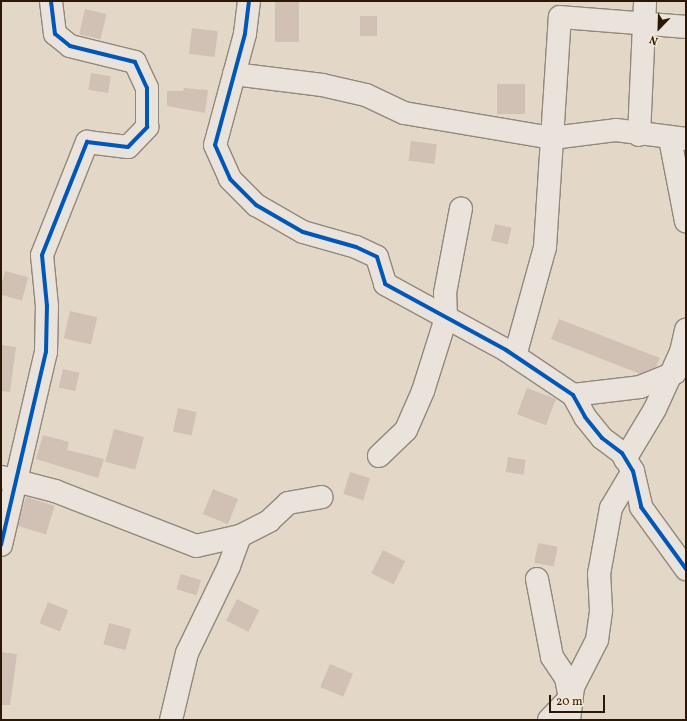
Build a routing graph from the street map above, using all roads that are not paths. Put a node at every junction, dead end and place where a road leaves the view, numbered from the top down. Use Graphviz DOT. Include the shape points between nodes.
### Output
graph roads {
  1 [pos="51,1"];
  2 [pos="250,1"];
  3 [pos="645,1"];
  4 [pos="643,24"];
  5 [pos="686,27"];
  6 [pos="234,74"];
  7 [pos="638,135"];
  8 [pos="552,138"];
  9 [pos="678,139"];
  10 [pos="461,208"];
  11 [pos="686,221"];
  12 [pos="446,318"];
  13 [pos="686,330"];
  14 [pos="515,356"];
  15 [pos="678,373"];
  16 [pos="573,394"];
  17 [pos="379,456"];
  18 [pos="629,465"];
  19 [pos="9,478"];
  20 [pos="321,496"];
  21 [pos="240,536"];
  22 [pos="1,545"];
  23 [pos="686,569"];
  24 [pos="537,578"];
  25 [pos="570,698"];
  26 [pos="171,720"];
  27 [pos="549,720"];
  28 [pos="569,720"];
  1 -- 19 [label="street" via="55,34 70,46 135,62 147,88 147,127 128,147 87,142 42,255 47,306 46,352"];
  2 -- 6 [label="street"];
  3 -- 4 [label="street"];
  4 -- 5 [label="street"];
  4 -- 7 [label="street"];
  4 -- 8 [label="street" via="560,17"];
  6 -- 8 [label="street" via="322,85 366,95 404,113"];
  6 -- 12 [label="street" via="215,145 230,179 256,205 303,232 356,247 377,257 385,284"];
  7 -- 8 [label="street" via="616,130"];
  7 -- 9 [label="street"];
  8 -- 14 [label="street" via="544,247"];
  9 -- 11 [label="street"];
  10 -- 12 [label="street" via="445,293"];
  12 -- 14 [label="street"];
  12 -- 17 [label="street" via="423,392 406,430"];
  13 -- 15 [label="street"];
  14 -- 16 [label="street"];
  15 -- 16 [label="street" via="640,387"];
  15 -- 18 [label="street" via="655,410"];
  16 -- 18 [label="street" via="585,417"];
  18 -- 23 [label="street" via="641,507"];
  18 -- 25 [label="street" via="611,508 599,574 601,610 597,640"];
  19 -- 21 [label="street" via="196,546"];
  19 -- 22 [label="street"];
  20 -- 21 [label="street" via="288,503 269,521"];
  21 -- 26 [label="street" via="229,566 187,653"];
  24 -- 25 [label="street" via="552,657 566,678"];
  25 -- 27 [label="street"];
  25 -- 28 [label="street"];
}
